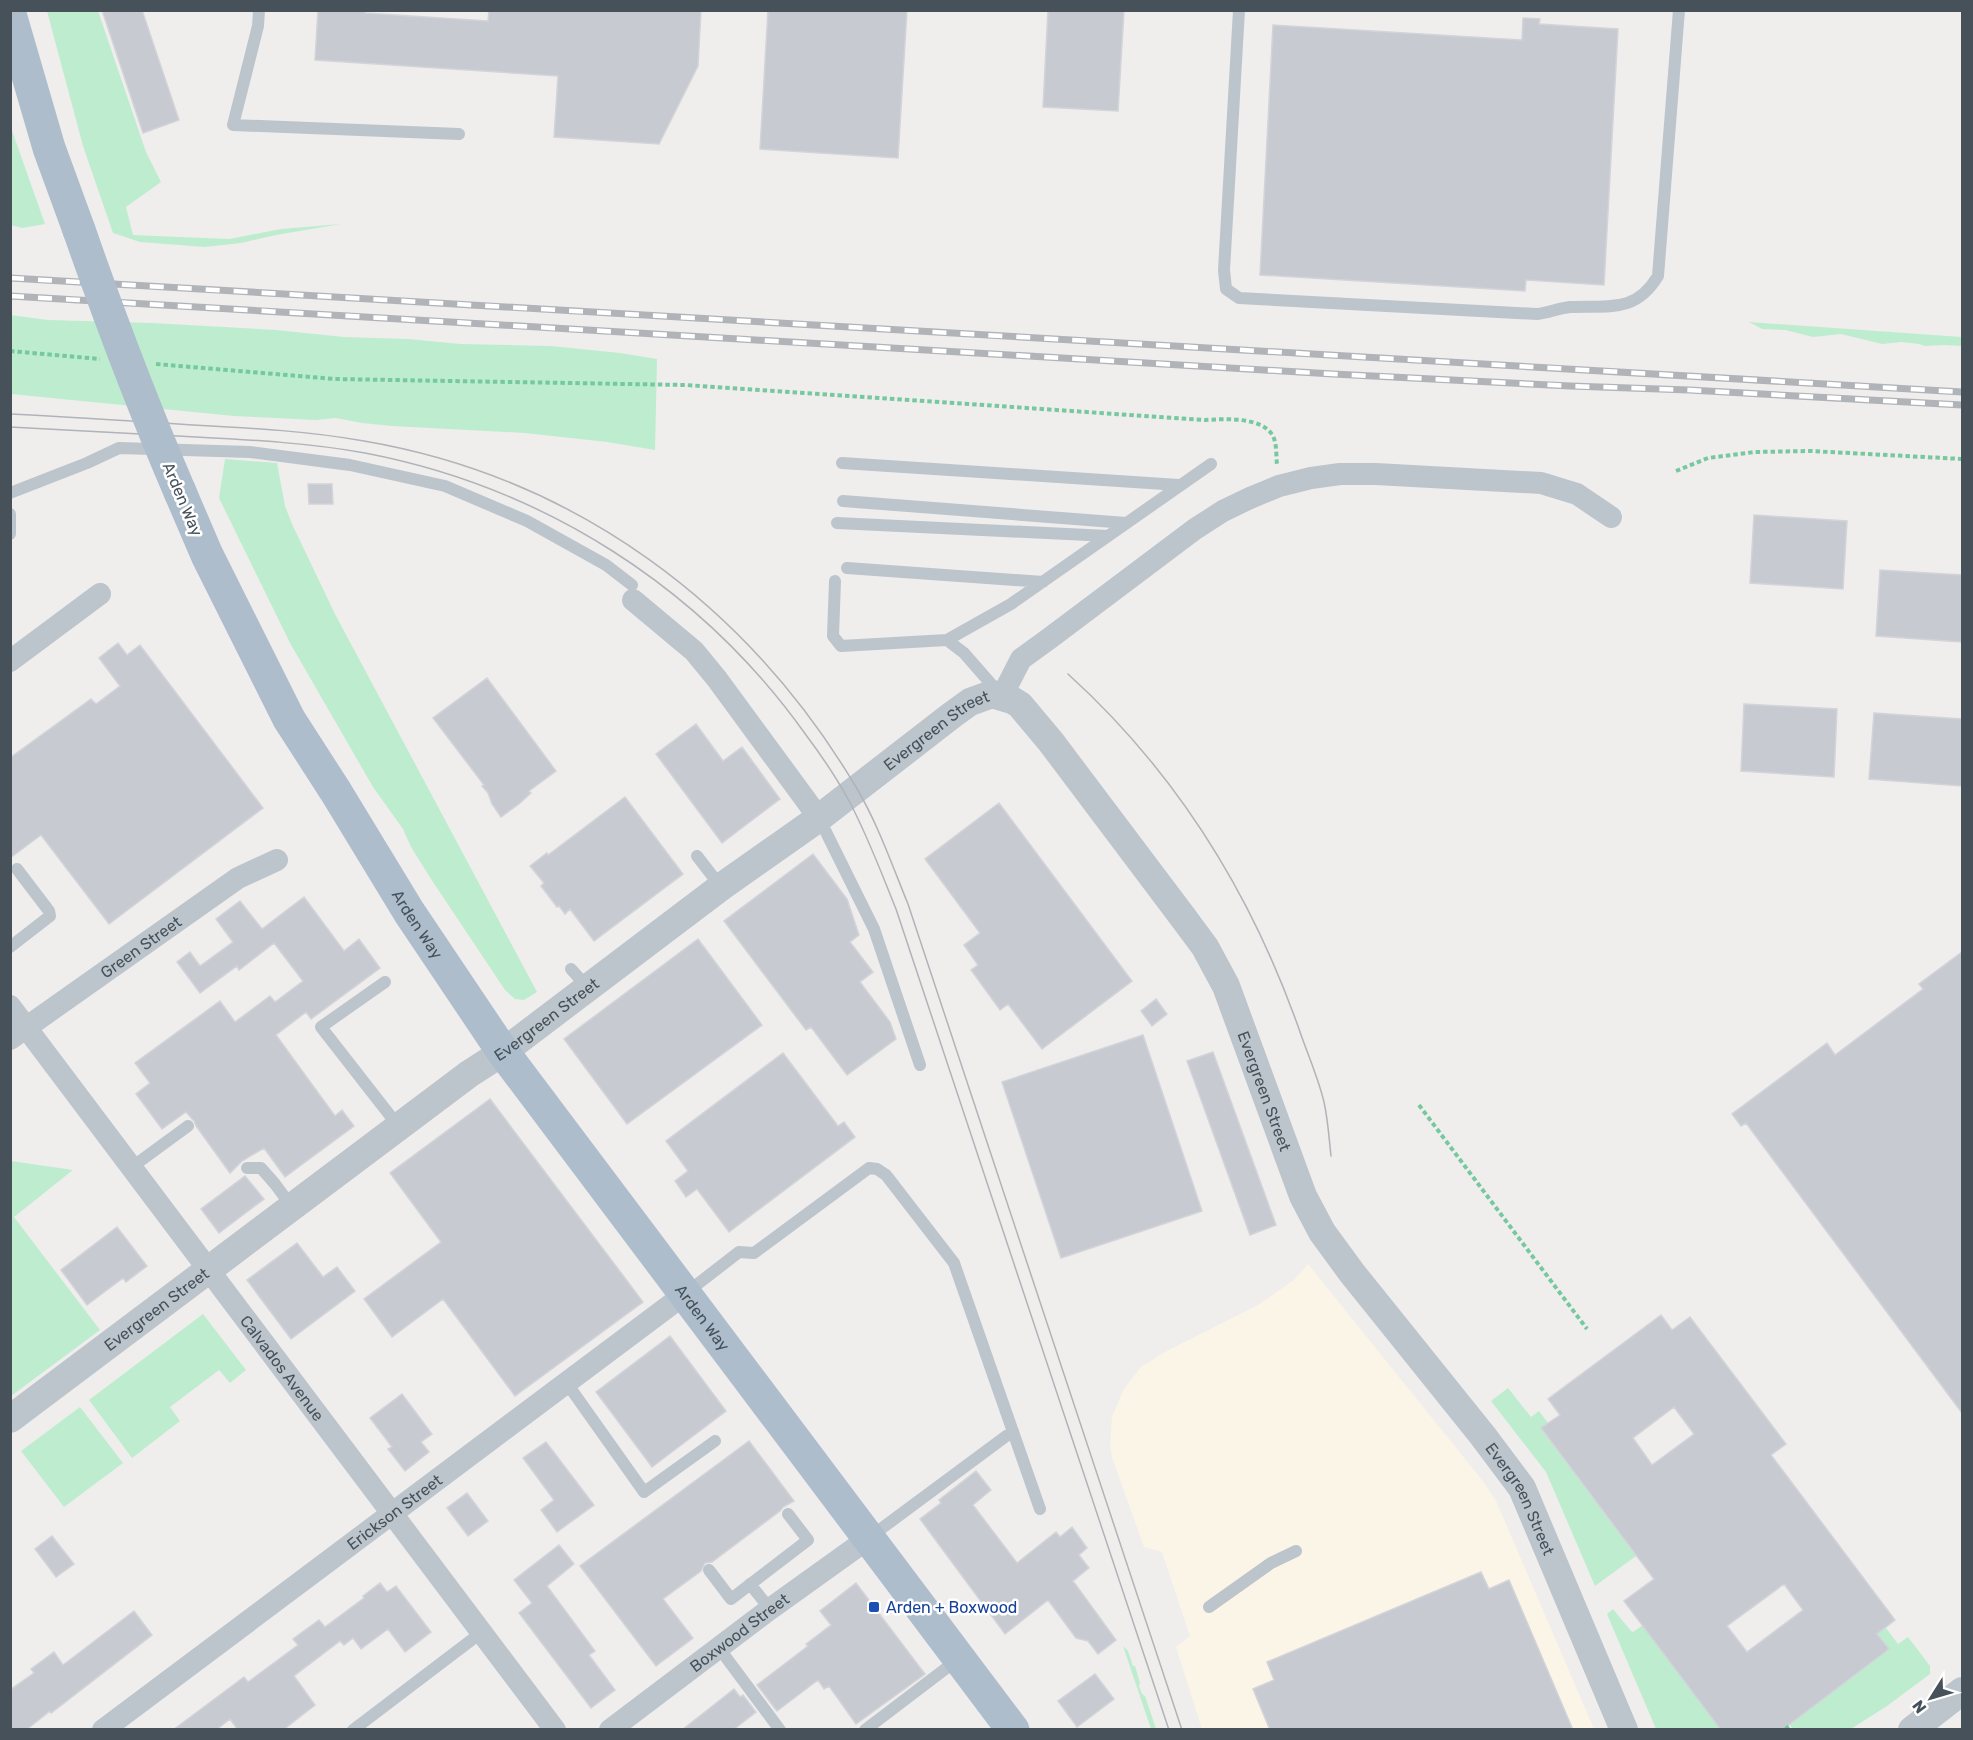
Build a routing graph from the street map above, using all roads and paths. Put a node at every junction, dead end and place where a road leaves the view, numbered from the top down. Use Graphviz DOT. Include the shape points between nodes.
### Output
graph roads {
  1 [pos="259,10"];
  2 [pos="1239,10"];
  3 [pos="1679,10"];
  4 [pos="10,14"];
  5 [pos="459,134"];
  6 [pos="10,351"];
  7 [pos="104,359"];
  8 [pos="151,364"];
  9 [pos="1962,459"];
  10 [pos="842,463"];
  11 [pos="1211,464"];
  12 [pos="1676,471"];
  13 [pos="1179,486"];
  14 [pos="1279,486"];
  15 [pos="10,493"];
  16 [pos="843,501"];
  17 [pos="10,514"];
  18 [pos="1611,517"];
  19 [pos="837,523"];
  20 [pos="1126,523"];
  21 [pos="10,534"];
  22 [pos="1108,536"];
  23 [pos="847,568"];
  24 [pos="835,581"];
  25 [pos="1043,582"];
  26 [pos="632,593"];
  27 [pos="100,594"];
  28 [pos="947,640"];
  29 [pos="10,661"];
  30 [pos="1002,696"];
  31 [pos="819,818"];
  32 [pos="697,856"];
  33 [pos="277,860"];
  34 [pos="17,869"];
  35 [pos="721,887"];
  36 [pos="10,947"];
  37 [pos="385,982"];
  38 [pos="10,1006"];
  39 [pos="19,1033"];
  40 [pos="503,1052"];
  41 [pos="920,1065"];
  42 [pos="1419,1105"];
  43 [pos="188,1126"];
  44 [pos="399,1127"];
  45 [pos="132,1167"];
  46 [pos="247,1167"];
  47 [pos="293,1208"];
  48 [pos="210,1270"];
  49 [pos="685,1294"];
  50 [pos="1587,1329"];
  51 [pos="566,1382"];
  52 [pos="10,1419"];
  53 [pos="1012,1431"];
  54 [pos="715,1442"];
  55 [pos="1040,1509"];
  56 [pos="392,1512"];
  57 [pos="788,1514"];
  58 [pos="869,1538"];
  59 [pos="1296,1551"];
  60 [pos="709,1570"];
  61 [pos="750,1584"];
  62 [pos="1209,1607"];
  63 [pos="770,1609"];
  64 [pos="482,1632"];
  65 [pos="719,1648"];
  66 [pos="960,1658"];
  67 [pos="1962,1691"];
  68 [pos="103,1730"];
  69 [pos="353,1730"];
  70 [pos="555,1730"];
  71 [pos="610,1730"];
  72 [pos="780,1730"];
  73 [pos="865,1730"];
  74 [pos="1012,1730"];
  75 [pos="1624,1730"];
  76 [pos="1912,1730"];
  1 -- 5 [label="lane" via="233,125"];
  2 -- 3 [label="lane" via="1224,270 1227,290 1239,298 1537,314 1567,307 1616,307 1638,299 1658,276"];
  4 -- 40 [label="main road, Arden Way, bridge" via="49,148 111,322 207,555 289,719 409,912"];
  6 -- 7 [label="path"];
  8 -- 14 [label="path" via="334,379 686,385 1204,420 1240,418 1273,435"];
  9 -- 12 [label="path" via="1755,452 1708,458"];
  10 -- 13 [label="lane"];
  11 -- 13 [label="lane"];
  13 -- 20 [label="lane"];
  14 -- 18 [label="street" via="1340,474 1541,483 1577,494"];
  14 -- 30 [label="street" via="1240,502 1195,529 1050,638 1021,660"];
  15 -- 26 [label="lane" via="118,448 250,452 350,465 445,486 527,520 606,565"];
  16 -- 20 [label="lane"];
  17 -- 21 [label="lane"];
  19 -- 22 [label="lane"];
  20 -- 22 [label="lane"];
  22 -- 25 [label="lane"];
  23 -- 25 [label="lane"];
  24 -- 28 [label="lane" via="833,636 841,646"];
  25 -- 28 [label="lane"];
  26 -- 31 [label="street" via="694,651"];
  27 -- 29 [label="street"];
  28 -- 30 [label="lane" via="964,653"];
  30 -- 31 [label="street, Evergreen Street" via="992,694 970,702"];
  30 -- 75 [label="street, Evergreen Street" via="1020,705 1052,742 1216,966 1312,1215 1352,1273 1522,1488"];
  31 -- 35 [label="street, Evergreen Street"];
  31 -- 41 [label="lane" via="874,929"];
  32 -- 35 [label="lane"];
  33 -- 39 [label="street, Green Street" via="238,878"];
  34 -- 36 [label="lane" via="50,916"];
  35 -- 40 [label="street, Evergreen Street" via="580,978"];
  37 -- 44 [label="lane" via="321,1027"];
  38 -- 39 [label="street, Calvados Avenue"];
  39 -- 45 [label="street, Calvados Avenue"];
  40 -- 44 [label="street, Evergreen Street"];
  40 -- 49 [label="main road, Arden Way"];
  42 -- 50 [label="path"];
  43 -- 45 [label="lane"];
  44 -- 47 [label="street, Evergreen Street"];
  45 -- 48 [label="street, Calvados Avenue"];
  46 -- 47 [label="lane" via="261,1168"];
  47 -- 48 [label="street, Evergreen Street"];
  48 -- 52 [label="street, Evergreen Street"];
  48 -- 56 [label="street, Calvados Avenue"];
  49 -- 51 [label="street, Erickson Street"];
  49 -- 53 [label="lane" via="739,1252 754,1253 869,1168 877,1169 886,1175 954,1263"];
  49 -- 58 [label="main road, Arden Way"];
  51 -- 54 [label="lane" via="644,1492"];
  51 -- 56 [label="street, Erickson Street"];
  53 -- 55 [label="lane"];
  53 -- 58 [label="lane"];
  56 -- 64 [label="street, Calvados Avenue"];
  56 -- 68 [label="street, Erickson Street"];
  57 -- 61 [label="lane" via="808,1540"];
  58 -- 63 [label="street, Boxwood Street"];
  58 -- 66 [label="main road, Arden Way"];
  59 -- 62 [label="lane" via="1271,1563"];
  60 -- 61 [label="lane" via="730,1599"];
  61 -- 63 [label="lane"];
  63 -- 65 [label="street, Boxwood Street"];
  64 -- 69 [label="lane"];
  64 -- 70 [label="street, Calvados Avenue"];
  65 -- 71 [label="street, Boxwood Street"];
  65 -- 72 [label="lane"];
  66 -- 73 [label="lane"];
  66 -- 74 [label="main road, Arden Way"];
  67 -- 76 [label="street"];
}
